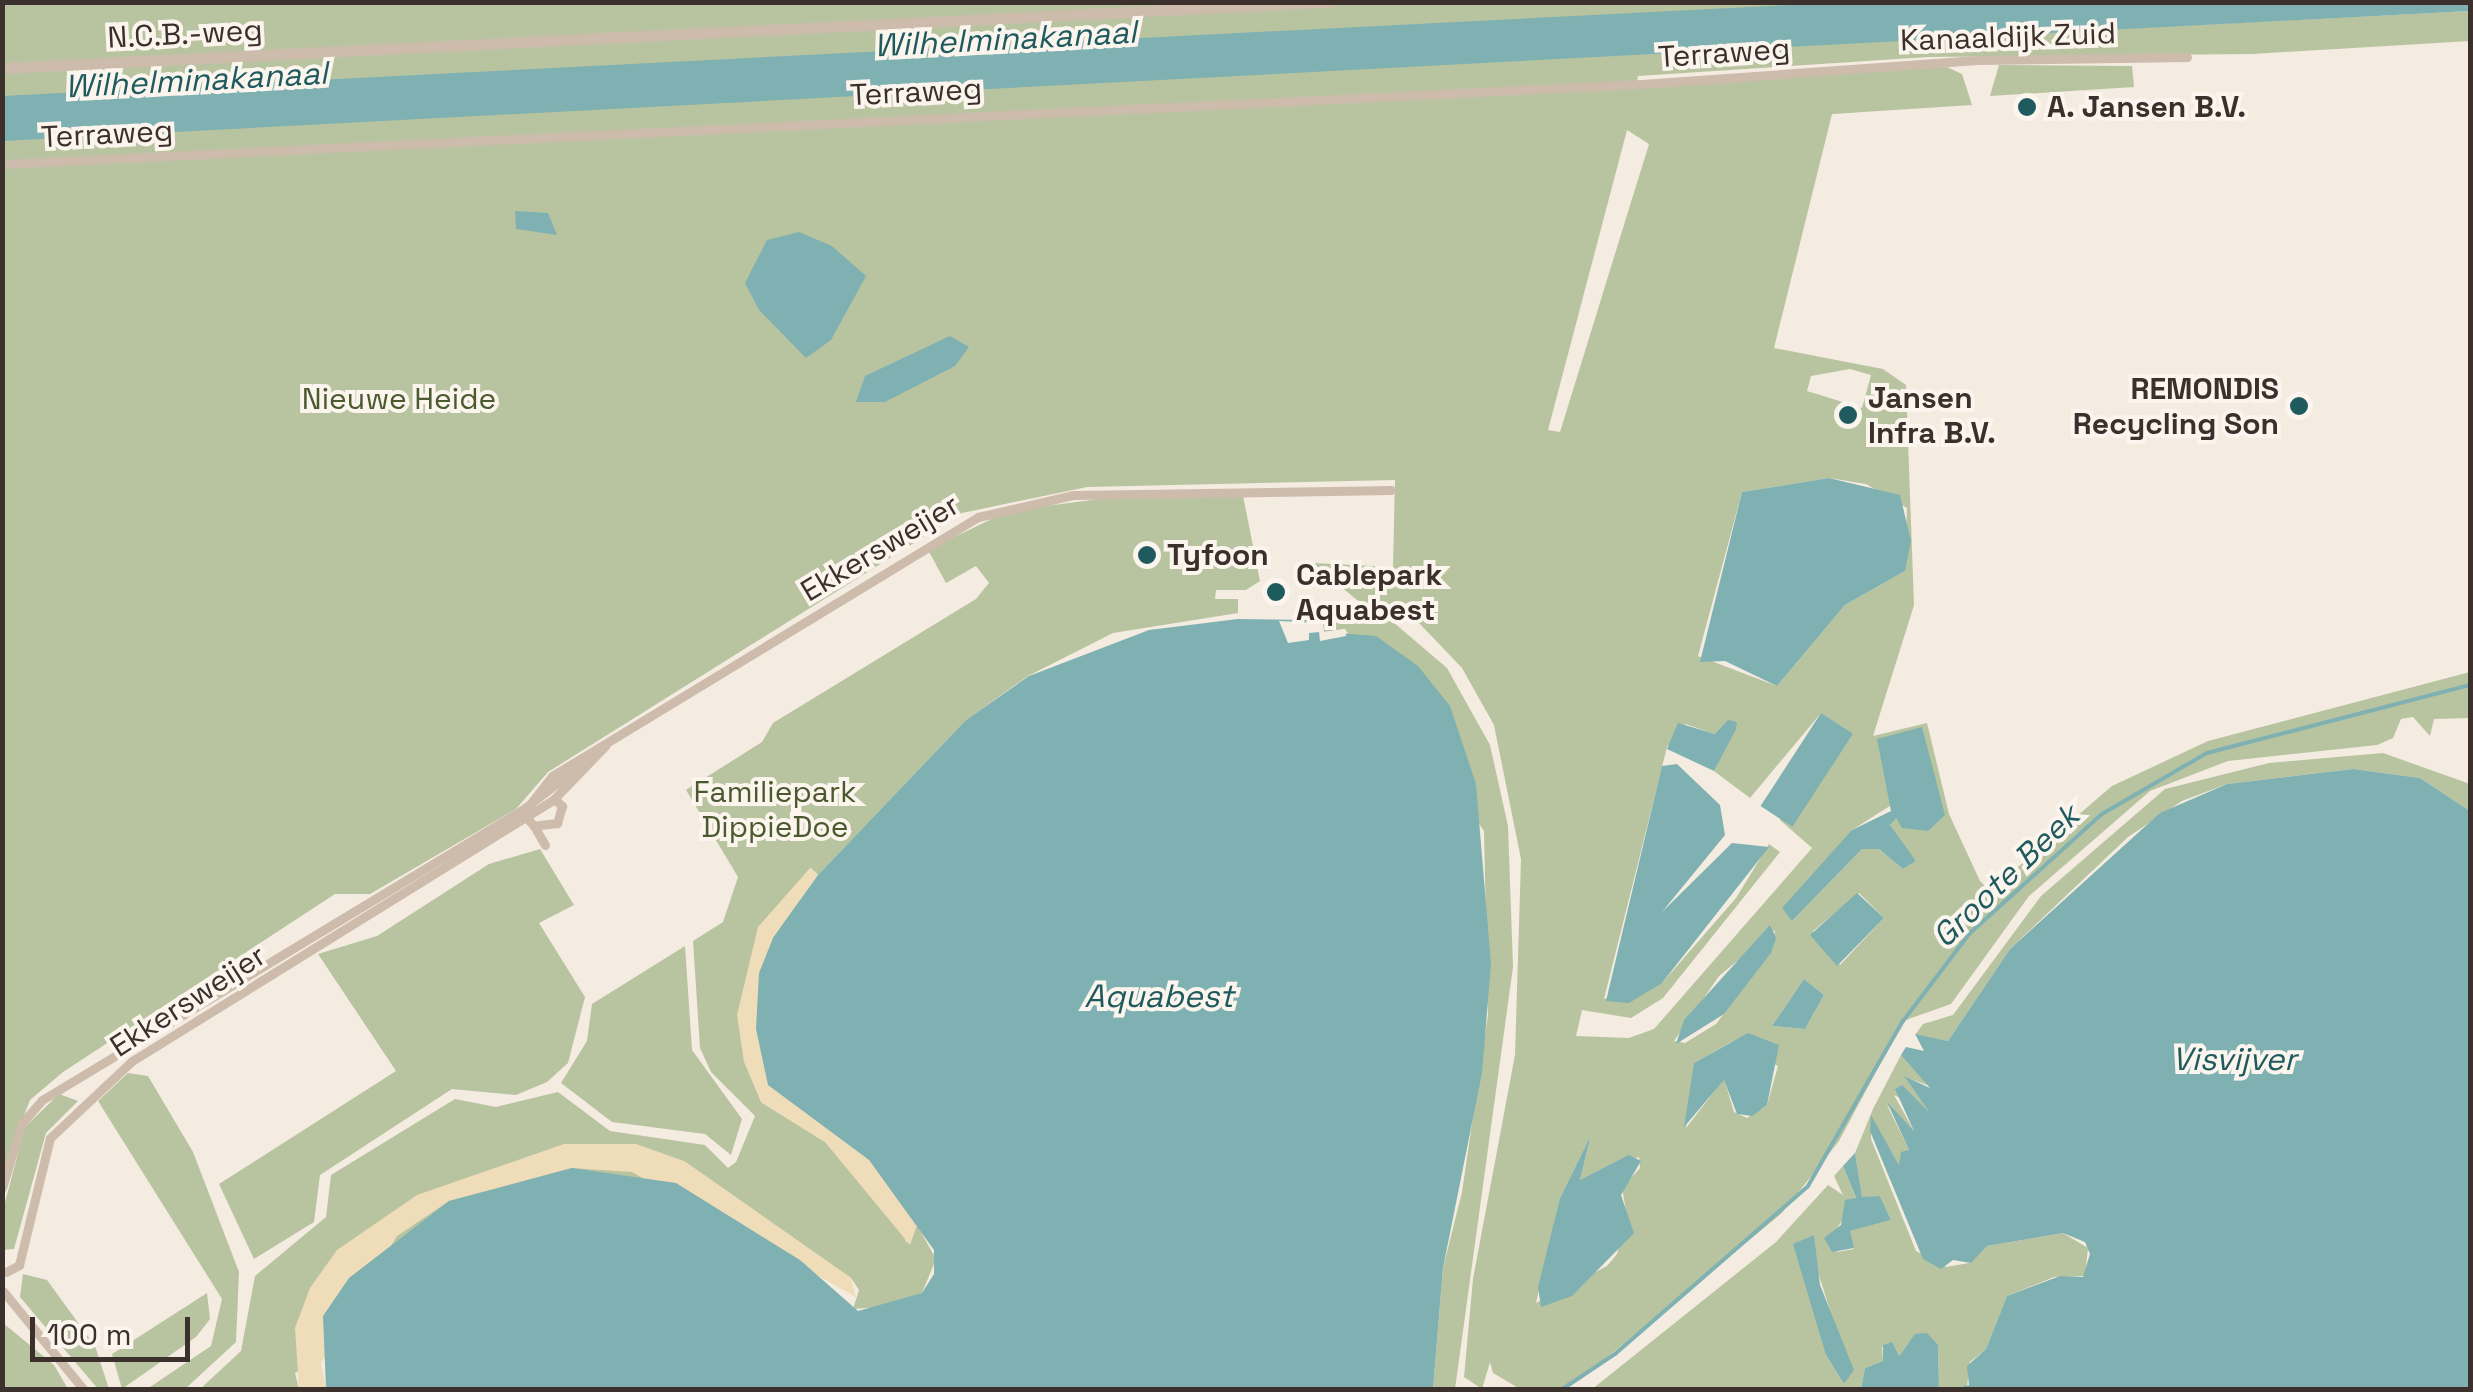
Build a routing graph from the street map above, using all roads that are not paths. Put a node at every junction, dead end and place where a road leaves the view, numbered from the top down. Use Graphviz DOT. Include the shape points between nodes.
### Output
graph roads {
  1 [pos="1330,2"];
  2 [pos="2187,57"];
  3 [pos="2,68"];
  4 [pos="1832,70"];
  5 [pos="2,164"];
  6 [pos="1391,490"];
  7 [pos="606,744"];
  8 [pos="540,796"];
  9 [pos="554,799"];
  10 [pos="531,803"];
  11 [pos="526,817"];
  12 [pos="534,826"];
  13 [pos="545,845"];
  14 [pos="2,1188"];
  15 [pos="4,1270"];
  16 [pos="3,1291"];
  17 [pos="84,1390"];
  1 -- 3 [label="street, N.C.B.-weg"];
  2 -- 4 [label="street, Kanaaldijk Zuid"];
  4 -- 5 [label="street, Terraweg"];
  6 -- 7 [label="street, Ekkersweijer" via="1073,496 978,517"];
  7 -- 8 [label="street, Ekkersweijer"];
  7 -- 9 [label="street, Ekkersweijer"];
  7 -- 10 [label="street, Ekkersweijer" via="552,776"];
  8 -- 9 [label="street"];
  8 -- 10 [label="street, Ekkersweijer"];
  9 -- 11 [label="street, Ekkersweijer"];
  9 -- 12 [label="street, Ekkersweijer" via="562,806 557,823"];
  10 -- 14 [label="street, Ekkersweijer" via="42,1100 22,1123"];
  11 -- 12 [label="street"];
  11 -- 15 [label="street, Ekkersweijer" via="132,1060 50,1138 18,1265"];
  12 -- 13 [label="street"];
  15 -- 16 [label="street"];
  16 -- 17 [label="street" via="63,1356"];
}
